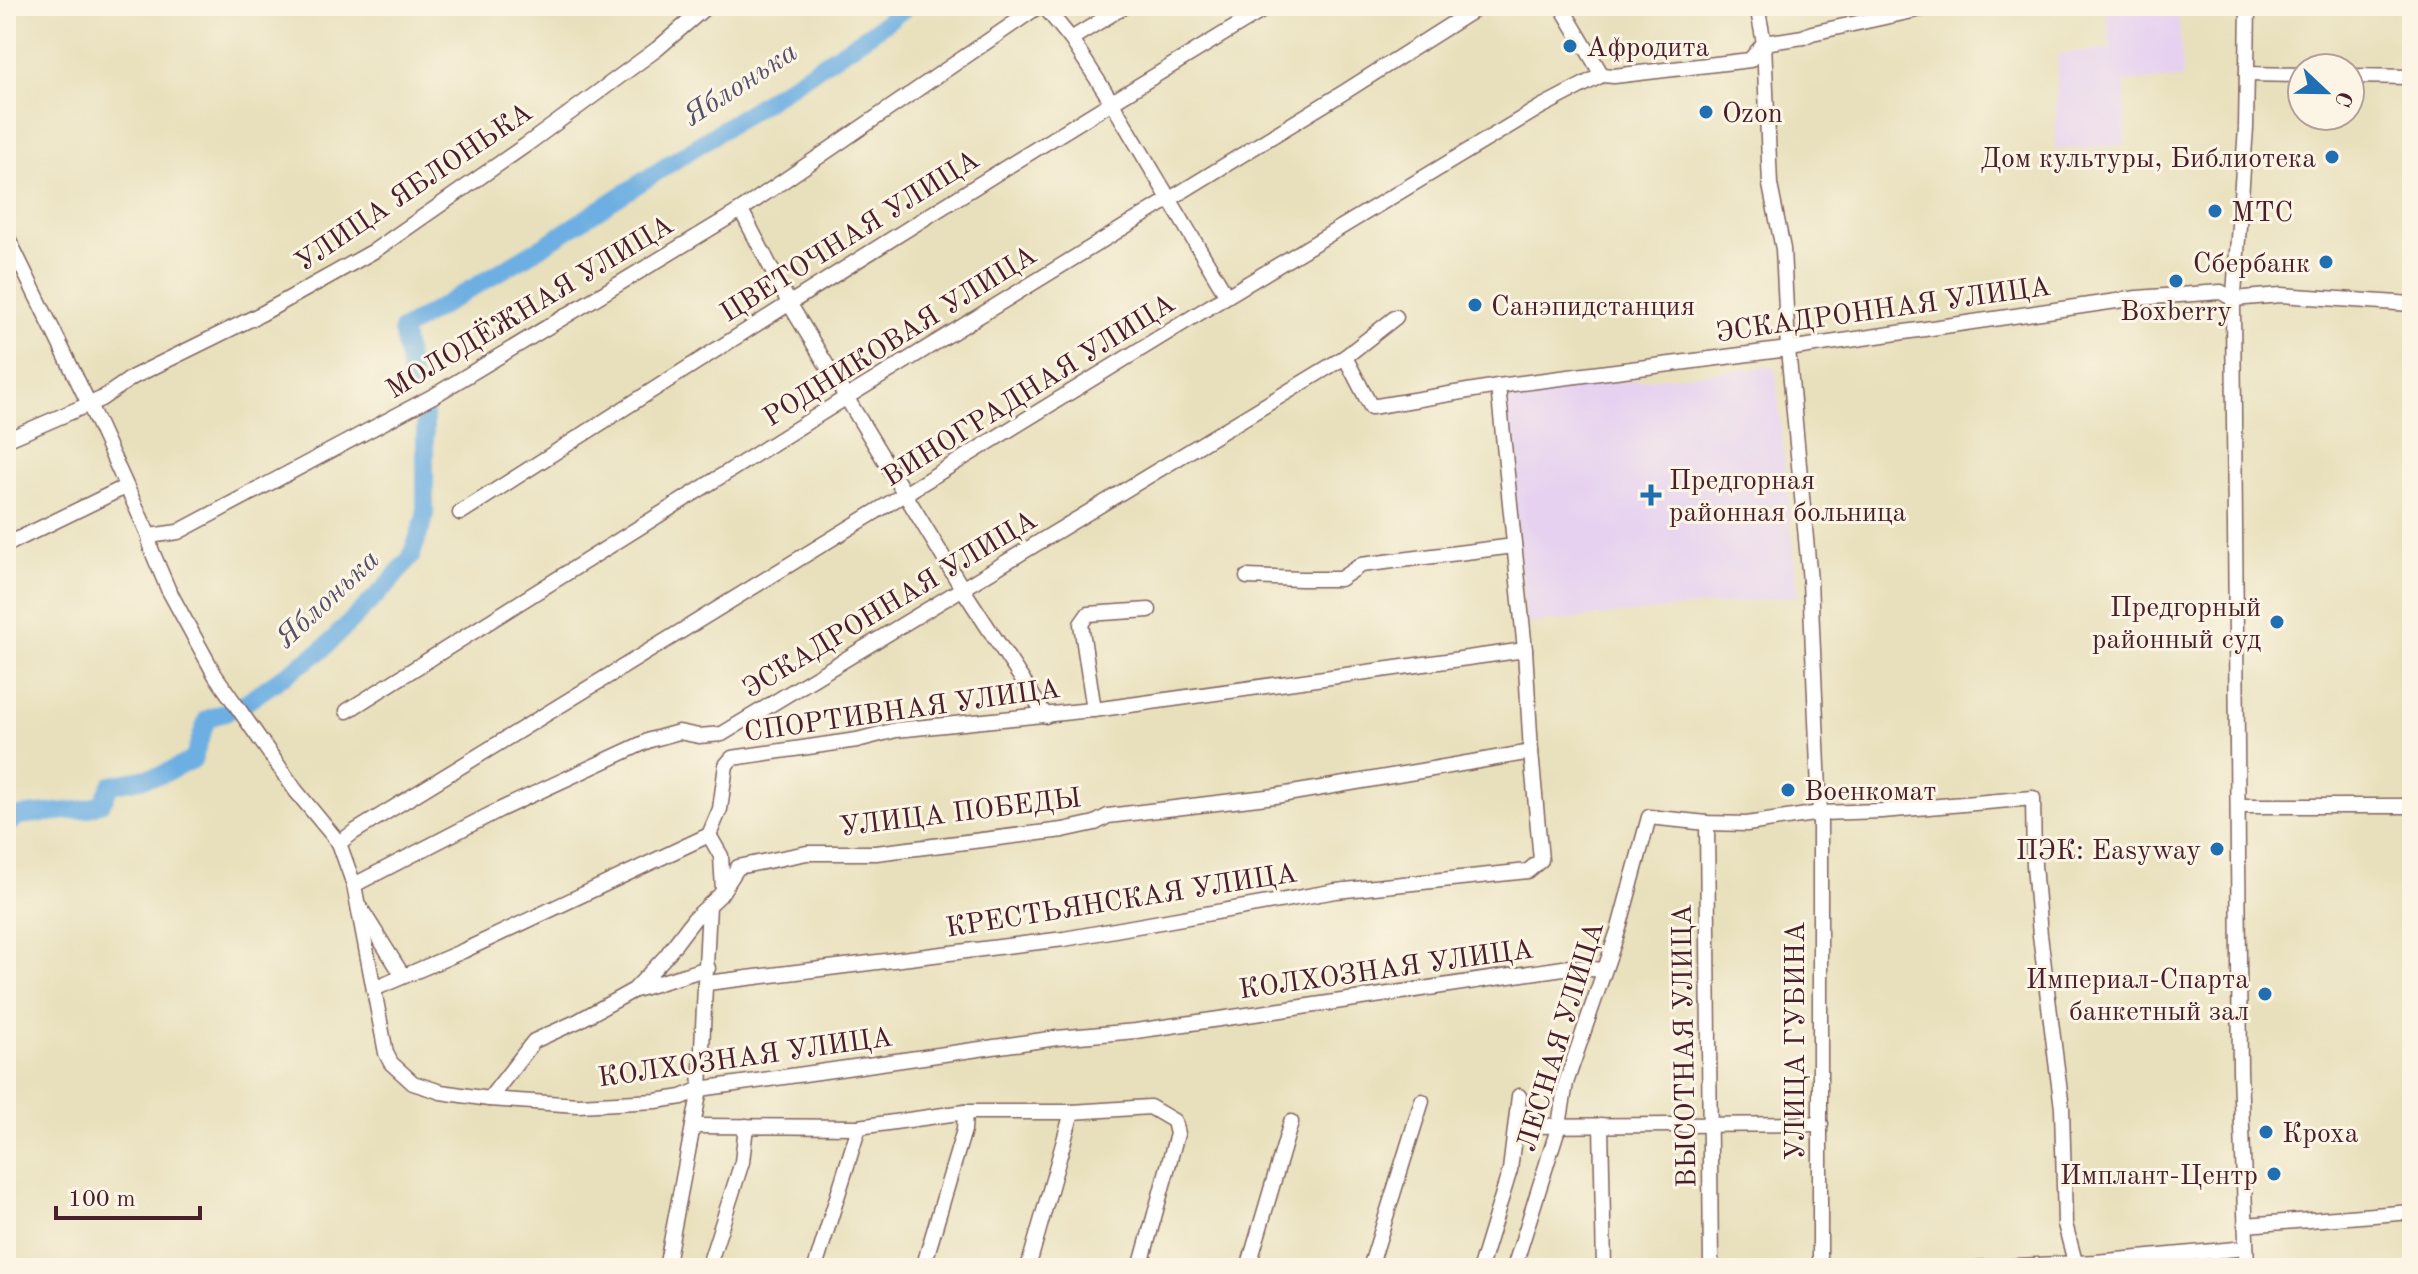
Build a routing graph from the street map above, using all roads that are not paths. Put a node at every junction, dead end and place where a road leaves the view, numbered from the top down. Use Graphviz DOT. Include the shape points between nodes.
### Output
graph roads {
  1 [pos="707,6"];
  2 [pos="1041,6"];
  3 [pos="1125,6"];
  4 [pos="1270,6"];
  5 [pos="1480,6"];
  6 [pos="1561,6"];
  7 [pos="1757,6"];
  8 [pos="2248,6"];
  9 [pos="1925,7"];
  10 [pos="1071,39"];
  11 [pos="1764,43"];
  12 [pos="2247,74"];
  13 [pos="1602,75"];
  14 [pos="2286,75"];
  15 [pos="2366,76"];
  16 [pos="2412,77"];
  17 [pos="1111,101"];
  18 [pos="1168,199"];
  19 [pos="741,210"];
  20 [pos="6,234"];
  21 [pos="1227,296"];
  22 [pos="2233,299"];
  23 [pos="789,303"];
  24 [pos="2412,304"];
  25 [pos="1396,317"];
  26 [pos="1788,349"];
  27 [pos="1345,357"];
  28 [pos="1498,386"];
  29 [pos="847,397"];
  30 [pos="89,404"];
  31 [pos="6,440"];
  32 [pos="125,487"];
  33 [pos="906,495"];
  34 [pos="460,513"];
  35 [pos="149,536"];
  36 [pos="6,545"];
  37 [pos="1514,546"];
  38 [pos="1247,577"];
  39 [pos="962,588"];
  40 [pos="1149,610"];
  41 [pos="1525,650"];
  42 [pos="1094,710"];
  43 [pos="347,711"];
  44 [pos="1046,716"];
  45 [pos="722,734"];
  46 [pos="1531,752"];
  47 [pos="726,765"];
  48 [pos="2239,806"];
  49 [pos="2412,806"];
  50 [pos="1820,813"];
  51 [pos="1707,823"];
  52 [pos="709,835"];
  53 [pos="339,843"];
  54 [pos="723,890"];
  55 [pos="355,893"];
  56 [pos="709,905"];
  57 [pos="1603,970"];
  58 [pos="403,976"];
  59 [pos="707,976"];
  60 [pos="374,989"];
  61 [pos="634,990"];
  62 [pos="700,1089"];
  63 [pos="1519,1096"];
  64 [pos="489,1099"];
  65 [pos="1422,1101"];
  66 [pos="965,1112"];
  67 [pos="1072,1112"];
  68 [pos="1291,1122"];
  69 [pos="1821,1124"];
  70 [pos="1559,1125"];
  71 [pos="1601,1125"];
  72 [pos="1709,1125"];
  73 [pos="693,1126"];
  74 [pos="746,1126"];
  75 [pos="1517,1126"];
  76 [pos="859,1127"];
  77 [pos="2412,1212"];
  78 [pos="2245,1225"];
  79 [pos="2246,1248"];
  80 [pos="2075,1262"];
  81 [pos="666,1268"];
  82 [pos="708,1268"];
  83 [pos="815,1268"];
  84 [pos="923,1268"];
  85 [pos="1028,1268"];
  86 [pos="1140,1268"];
  87 [pos="1248,1268"];
  88 [pos="1370,1268"];
  89 [pos="1480,1268"];
  90 [pos="1514,1268"];
  91 [pos="1604,1268"];
  92 [pos="1711,1268"];
  93 [pos="1820,1268"];
  94 [pos="1978,1268"];
  95 [pos="2247,1268"];
  1 -- 30 [label="street, УЛИЦА ЯБЛОНЬКА" via="526,145 374,251"];
  2 -- 10 [label="street"];
  2 -- 19 [label="street, МОЛОДЁЖНАЯ УЛИЦА"];
  3 -- 10 [label="street"];
  4 -- 17 [label="street, ЦВЕТОЧНАЯ УЛИЦА"];
  5 -- 18 [label="street, РОДНИКОВАЯ УЛИЦА"];
  6 -- 13 [label="street"];
  7 -- 11 [label="street, УЛИЦА ГУБИНА"];
  8 -- 12 [label="street"];
  9 -- 11 [label="street"];
  10 -- 17 [label="street"];
  11 -- 13 [label="street, ВИНОГРАДНАЯ УЛИЦА" via="1750,60"];
  11 -- 26 [label="street, УЛИЦА ГУБИНА" via="1770,185 1783,249"];
  12 -- 14 [label="street"];
  12 -- 22 [label="street"];
  13 -- 21 [label="street, ВИНОГРАДНАЯ УЛИЦА"];
  15 -- 16 [label="street"];
  17 -- 18 [label="street"];
  17 -- 23 [label="street, ЦВЕТОЧНАЯ УЛИЦА"];
  18 -- 21 [label="street"];
  18 -- 29 [label="street, РОДНИКОВАЯ УЛИЦА"];
  19 -- 23 [label="street"];
  19 -- 35 [label="street, МОЛОДЁЖНАЯ УЛИЦА" via="435,395 207,518 178,532"];
  20 -- 30 [label="street"];
  21 -- 33 [label="street, ВИНОГРАДНАЯ УЛИЦА"];
  22 -- 24 [label="street, ЭСКАДРОННАЯ УЛИЦА" via="2281,295"];
  22 -- 26 [label="street, ЭСКАДРОННАЯ УЛИЦА" via="2221,292 2137,298"];
  22 -- 48 [label="street"];
  23 -- 29 [label="street"];
  23 -- 34 [label="street, ЦВЕТОЧНАЯ УЛИЦА"];
  25 -- 27 [label="street, ЭСКАДРОННАЯ УЛИЦА"];
  26 -- 28 [label="street, ЭСКАДРОННАЯ УЛИЦА"];
  26 -- 50 [label="street, УЛИЦА ГУБИНА" via="1810,581"];
  27 -- 28 [label="street, ЭСКАДРОННАЯ УЛИЦА" via="1371,407"];
  27 -- 39 [label="street, ЭСКАДРОННАЯ УЛИЦА"];
  28 -- 37 [label="street"];
  29 -- 33 [label="street"];
  29 -- 43 [label="street, РОДНИКОВАЯ УЛИЦА"];
  30 -- 31 [label="street, УЛИЦА ЯБЛОНЬКА"];
  30 -- 32 [label="street"];
  32 -- 35 [label="street"];
  32 -- 36 [label="street"];
  33 -- 39 [label="street"];
  33 -- 53 [label="street, ВИНОГРАДНАЯ УЛИЦА"];
  35 -- 53 [label="street, КОЛХОЗНАЯ УЛИЦА" via="168,589 215,675"];
  37 -- 38 [label="street" via="1361,565 1340,579"];
  37 -- 41 [label="street"];
  39 -- 44 [label="street"];
  39 -- 45 [label="street, ЭСКАДРОННАЯ УЛИЦА"];
  40 -- 42 [label="street" via="1088,614 1081,624"];
  41 -- 42 [label="street, СПОРТИВНАЯ УЛИЦА"];
  41 -- 46 [label="street"];
  42 -- 44 [label="street, СПОРТИВНАЯ УЛИЦА"];
  44 -- 47 [label="street, СПОРТИВНАЯ УЛИЦА" via="896,730 732,758"];
  45 -- 47 [label="street"];
  45 -- 55 [label="street" via="679,732 650,740 499,810"];
  46 -- 54 [label="street, УЛИЦА ПОБЕДЫ" via="1275,796 1108,816 1063,830 876,853 807,853 738,867"];
  46 -- 59 [label="street, КРЕСТЬЯНСКАЯ УЛИЦА" via="1541,860 1528,871 1336,891 1064,939"];
  47 -- 52 [label="street, СПОРТИВНАЯ УЛИЦА" via="720,809"];
  48 -- 49 [label="street"];
  48 -- 78 [label="street"];
  50 -- 51 [label="street" via="1747,824"];
  50 -- 69 [label="street, УЛИЦА ГУБИНА"];
  50 -- 80 [label="street" via="2033,798 2040,935 2062,1108 2065,1224"];
  51 -- 57 [label="street, ЛЕСНАЯ УЛИЦА" via="1649,817"];
  51 -- 72 [label="street, ВЫСОТНАЯ УЛИЦА"];
  52 -- 54 [label="street" via="721,856"];
  52 -- 58 [label="street"];
  53 -- 55 [label="street, КОЛХОЗНАЯ УЛИЦА"];
  54 -- 56 [label="street, УЛИЦА ПОБЕДЫ"];
  55 -- 58 [label="street"];
  55 -- 60 [label="street, КОЛХОЗНАЯ УЛИЦА"];
  56 -- 59 [label="street"];
  56 -- 61 [label="street, УЛИЦА ПОБЕДЫ"];
  57 -- 62 [label="street, КОЛХОЗНАЯ УЛИЦА" via="1570,967"];
  57 -- 70 [label="street, ЛЕСНАЯ УЛИЦА" via="1566,1083"];
  58 -- 60 [label="street"];
  59 -- 61 [label="street, КРЕСТЬЯНСКАЯ УЛИЦА"];
  59 -- 62 [label="street"];
  60 -- 64 [label="street, КОЛХОЗНАЯ УЛИЦА" via="391,1063 413,1083"];
  61 -- 64 [label="street, УЛИЦА ПОБЕДЫ" via="534,1041"];
  62 -- 64 [label="street, КОЛХОЗНАЯ УЛИЦА" via="669,1099 578,1105"];
  62 -- 73 [label="street"];
  63 -- 75 [label="street, ЛЕСНАЯ УЛИЦА"];
  65 -- 88 [label="street"];
  66 -- 67 [label="street"];
  66 -- 76 [label="street"];
  66 -- 84 [label="street"];
  67 -- 85 [label="street"];
  67 -- 86 [label="street" via="1150,1107 1174,1121 1177,1134"];
  68 -- 87 [label="street"];
  69 -- 72 [label="street"];
  69 -- 93 [label="street, УЛИЦА ГУБИНА"];
  70 -- 71 [label="street"];
  70 -- 75 [label="street"];
  70 -- 90 [label="street, ЛЕСНАЯ УЛИЦА"];
  71 -- 72 [label="street"];
  71 -- 91 [label="street"];
  72 -- 92 [label="street, ВЫСОТНАЯ УЛИЦА"];
  73 -- 74 [label="street"];
  73 -- 81 [label="street"];
  74 -- 76 [label="street"];
  74 -- 82 [label="street" via="742,1162"];
  75 -- 89 [label="street, ЛЕСНАЯ УЛИЦА" via="1510,1170"];
  76 -- 83 [label="street"];
  77 -- 78 [label="street"];
  78 -- 79 [label="street"];
  79 -- 80 [label="street"];
  79 -- 95 [label="street"];
  80 -- 94 [label="street"];
}
